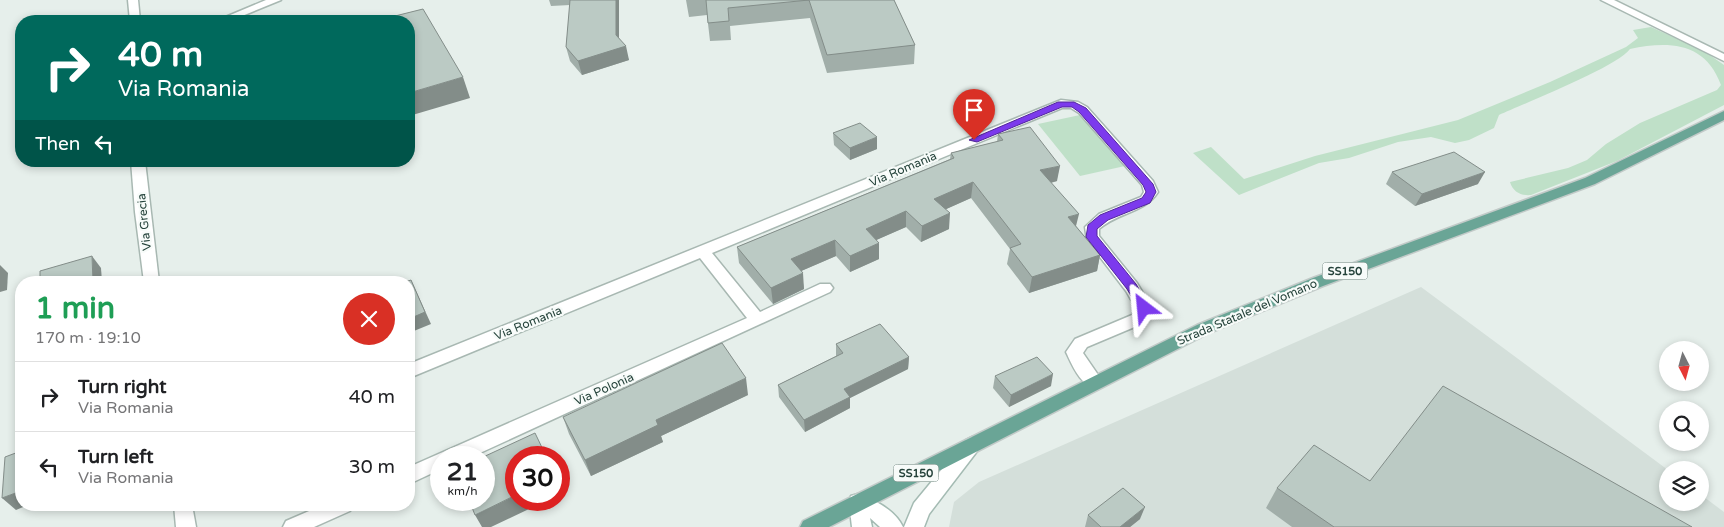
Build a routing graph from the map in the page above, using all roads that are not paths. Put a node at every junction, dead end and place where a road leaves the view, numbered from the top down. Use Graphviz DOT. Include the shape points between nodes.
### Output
graph roads {
  1 [pos="133,0"];
  2 [pos="276,0"];
  3 [pos="1606,0"];
  4 [pos="134,15"];
  5 [pos="237,15"];
  6 [pos="1700,45"];
  7 [pos="1724,51"];
  8 [pos="1724,58"];
  9 [pos="1724,115"];
  10 [pos="138,167"];
  11 [pos="703,252"];
  12 [pos="151,276"];
  13 [pos="825,288"];
  14 [pos="758,320"];
  15 [pos="415,369"];
  16 [pos="1095,382"];
  17 [pos="973,444"];
  18 [pos="476,446"];
  19 [pos="430,466"];
  20 [pos="415,473"];
  21 [pos="858,502"];
  22 [pos="184,511"];
  23 [pos="329,511"];
  24 [pos="186,527"];
  25 [pos="293,527"];
  26 [pos="810,527"];
  27 [pos="862,527"];
  28 [pos="893,527"];
  29 [pos="914,527"];
  1 -- 4 [label="street"];
  2 -- 5 [label="street"];
  3 -- 6 [label="street"];
  6 -- 7 [label="street"];
  6 -- 8 [label="street"];
  9 -- 16 [label="main road, Strada Statale del Vomano / SS150" via="1590,181 1251,308"];
  10 -- 12 [label="street, Via Grecia"];
  11 -- 14 [label="street"];
  11 -- 15 [label="street, Via Romania"];
  11 -- 16 [label="street, Via Romania" via="1061,104 1074,104 1148,184 1151,192 1146,200 1104,217 1092,227 1092,237 1132,287 1144,308 1138,319 1081,342 1077,347 1074,352 1076,359"];
  13 -- 14 [label="street, Via Polonia"];
  14 -- 18 [label="street, Via Polonia"];
  16 -- 17 [label="main road, Strada Statale del Vomano / SS150"];
  17 -- 21 [label="main road, Strada Statale del Vomano / SS150"];
  17 -- 29 [label="street" via="921,509"];
  19 -- 20 [label="street"];
  21 -- 26 [label="main road, Strada Statale del Vomano / SS150"];
  21 -- 27 [label="street"];
  21 -- 28 [label="street" via="877,512"];
  22 -- 24 [label="street"];
  23 -- 25 [label="street"];
}
